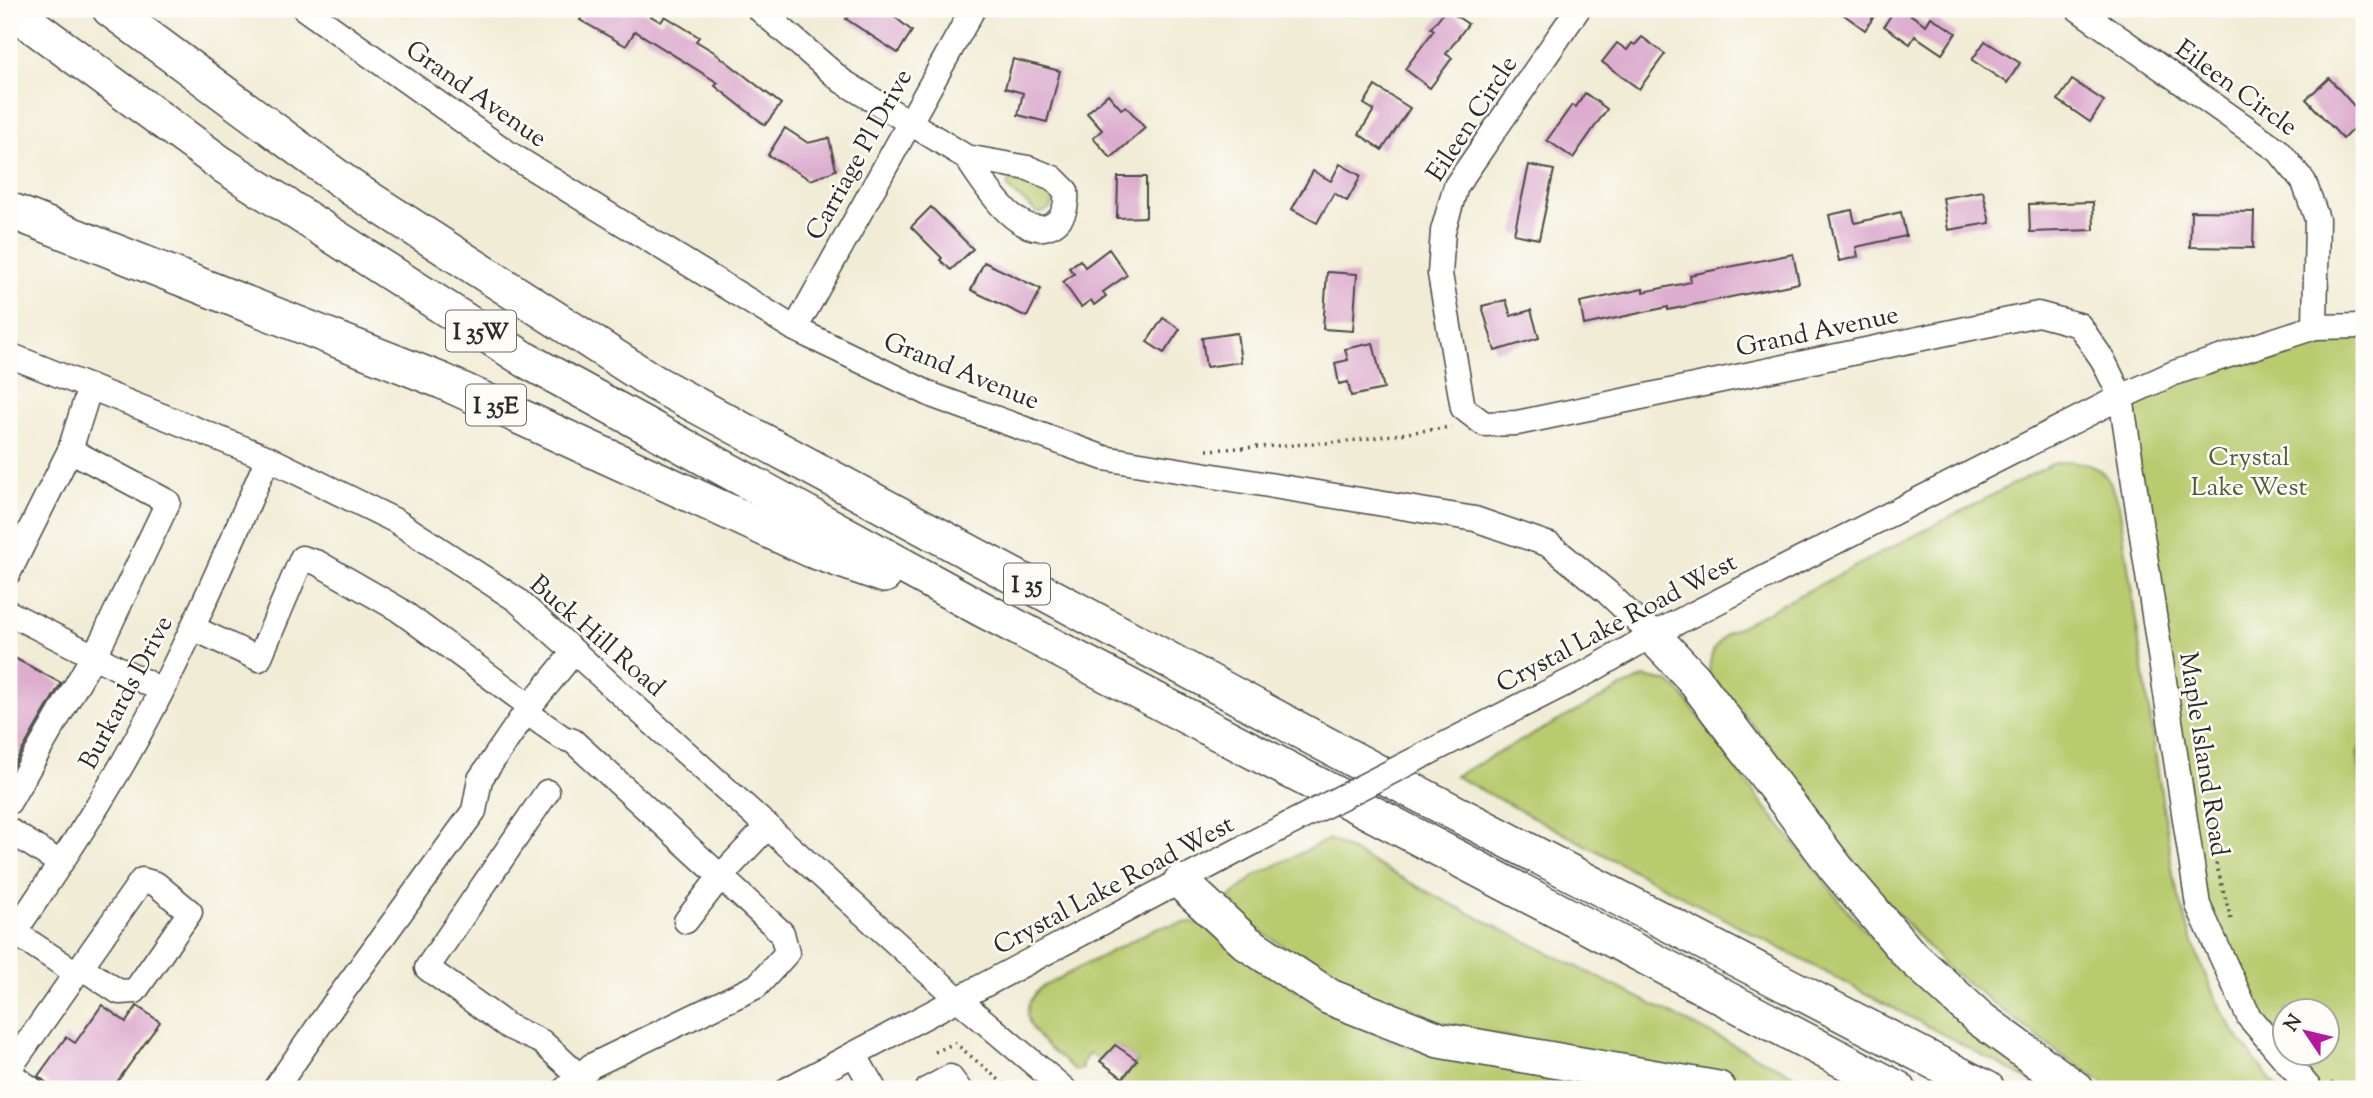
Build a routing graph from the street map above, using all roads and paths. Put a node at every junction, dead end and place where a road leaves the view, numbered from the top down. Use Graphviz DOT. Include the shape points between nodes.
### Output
graph roads {
  1 [pos="10,9"];
  2 [pos="110,9"];
  3 [pos="305,9"];
  4 [pos="759,9"];
  5 [pos="973,9"];
  6 [pos="1578,9"];
  7 [pos="2078,9"];
  8 [pos="909,123"];
  9 [pos="966,158"];
  10 [pos="9,209"];
  11 [pos="2364,326"];
  12 [pos="2315,327"];
  13 [pos="795,329"];
  14 [pos="9,355"];
  15 [pos="90,387"];
  16 [pos="2121,397"];
  17 [pos="1479,421"];
  18 [pos="70,450"];
  19 [pos="1207,450"];
  20 [pos="268,458"];
  21 [pos="9,572"];
  22 [pos="980,608"];
  23 [pos="9,613"];
  24 [pos="193,628"];
  25 [pos="1652,635"];
  26 [pos="574,652"];
  27 [pos="93,657"];
  28 [pos="161,690"];
  29 [pos="528,709"];
  30 [pos="547,792"];
  31 [pos="9,802"];
  32 [pos="768,826"];
  33 [pos="9,830"];
  34 [pos="2214,857"];
  35 [pos="61,863"];
  36 [pos="720,877"];
  37 [pos="1181,882"];
  38 [pos="687,921"];
  39 [pos="2233,927"];
  40 [pos="11,936"];
  41 [pos="79,970"];
  42 [pos="959,1000"];
  43 [pos="935,1052"];
  44 [pos="854,1055"];
  45 [pos="9,1071"];
  46 [pos="572,1083"];
  47 [pos="1055,1087"];
  48 [pos="31,1089"];
  49 [pos="275,1089"];
  50 [pos="788,1089"];
  51 [pos="874,1089"];
  52 [pos="928,1089"];
  53 [pos="959,1089"];
  54 [pos="1010,1089"];
  55 [pos="1718,1089"];
  56 [pos="1898,1089"];
  57 [pos="1987,1089"];
  58 [pos="2076,1089"];
  59 [pos="2310,1089"];
  1 -- 22 [label="highway, I 35W" via="220,163 526,360"];
  2 -- 57 [label="highway, I 35" via="352,188 655,383 1390,779"];
  3 -- 13 [label="street, Grand Avenue" via="508,153"];
  4 -- 8 [label="street" via="842,81"];
  5 -- 8 [label="street, Carriage Pl Drive"];
  6 -- 17 [label="street, Eileen Circle" via="1456,186 1443,231 1440,274 1462,408"];
  7 -- 12 [label="street, Eileen Circle" via="2279,151 2304,182 2317,219"];
  8 -- 9 [label="street"];
  8 -- 13 [label="street, Carriage Pl Drive"];
  10 -- 22 [label="highway, I 35E" via="442,381 812,550"];
  11 -- 12 [label="street, Crystal Lake Road West"];
  12 -- 16 [label="street, Crystal Lake Road West" via="2174,373"];
  13 -- 25 [label="street, Grand Avenue" via="934,396 1104,458 1475,519 1550,545"];
  14 -- 15 [label="street, Buck Hill Road"];
  15 -- 18 [label="street"];
  15 -- 20 [label="street, Buck Hill Road"];
  16 -- 17 [label="street, Grand Avenue" via="2079,325 2038,314 1517,423"];
  16 -- 25 [label="street, Crystal Lake Road West"];
  16 -- 59 [label="street, Maple Island Road" via="2199,905 2249,1017"];
  17 -- 19 [label="path" via="1342,442"];
  18 -- 21 [label="street"];
  18 -- 27 [label="street" via="168,502"];
  20 -- 24 [label="street, Burkards Drive"];
  20 -- 26 [label="street, Buck Hill Road" via="396,521 517,600"];
  22 -- 56 [label="highway, I 35"];
  23 -- 27 [label="street"];
  24 -- 28 [label="street, Burkards Drive"];
  24 -- 29 [label="street" via="259,659 302,558 398,609"];
  25 -- 37 [label="street, Crystal Lake Road West, bridge"];
  25 -- 58 [label="highway" via="1693,678 1836,868 1908,953 1979,1018"];
  26 -- 29 [label="street"];
  26 -- 32 [label="street, Buck Hill Road"];
  27 -- 28 [label="street"];
  27 -- 31 [label="street"];
  28 -- 35 [label="street, Burkards Drive" via="117,774"];
  29 -- 36 [label="street" via="573,741"];
  29 -- 49 [label="street" via="480,779 474,811"];
  30 -- 46 [label="street" via="427,968 509,1027 541,1042"];
  32 -- 36 [label="street"];
  32 -- 42 [label="street, Buck Hill Road"];
  33 -- 35 [label="street"];
  34 -- 39 [label="path"];
  35 -- 40 [label="street, Burkards Drive"];
  36 -- 38 [label="street"];
  36 -- 46 [label="street" via="782,933 787,953 757,986 591,1066"];
  37 -- 42 [label="street, Crystal Lake Road West"];
  37 -- 55 [label="highway" via="1247,943 1330,997 1439,1040"];
  40 -- 41 [label="street"];
  41 -- 41 [label="street" via="142,880 156,884 190,912 135,991 119,992"];
  41 -- 45 [label="street"];
  42 -- 44 [label="street, Crystal Lake Road West"];
  42 -- 47 [label="street, Buck Hill Road"];
  43 -- 54 [label="path" via="956,1043"];
  44 -- 50 [label="street, Crystal Lake Road West"];
  44 -- 51 [label="street"];
  45 -- 48 [label="street"];
  52 -- 53 [label="street" via="950,1077"];
}
